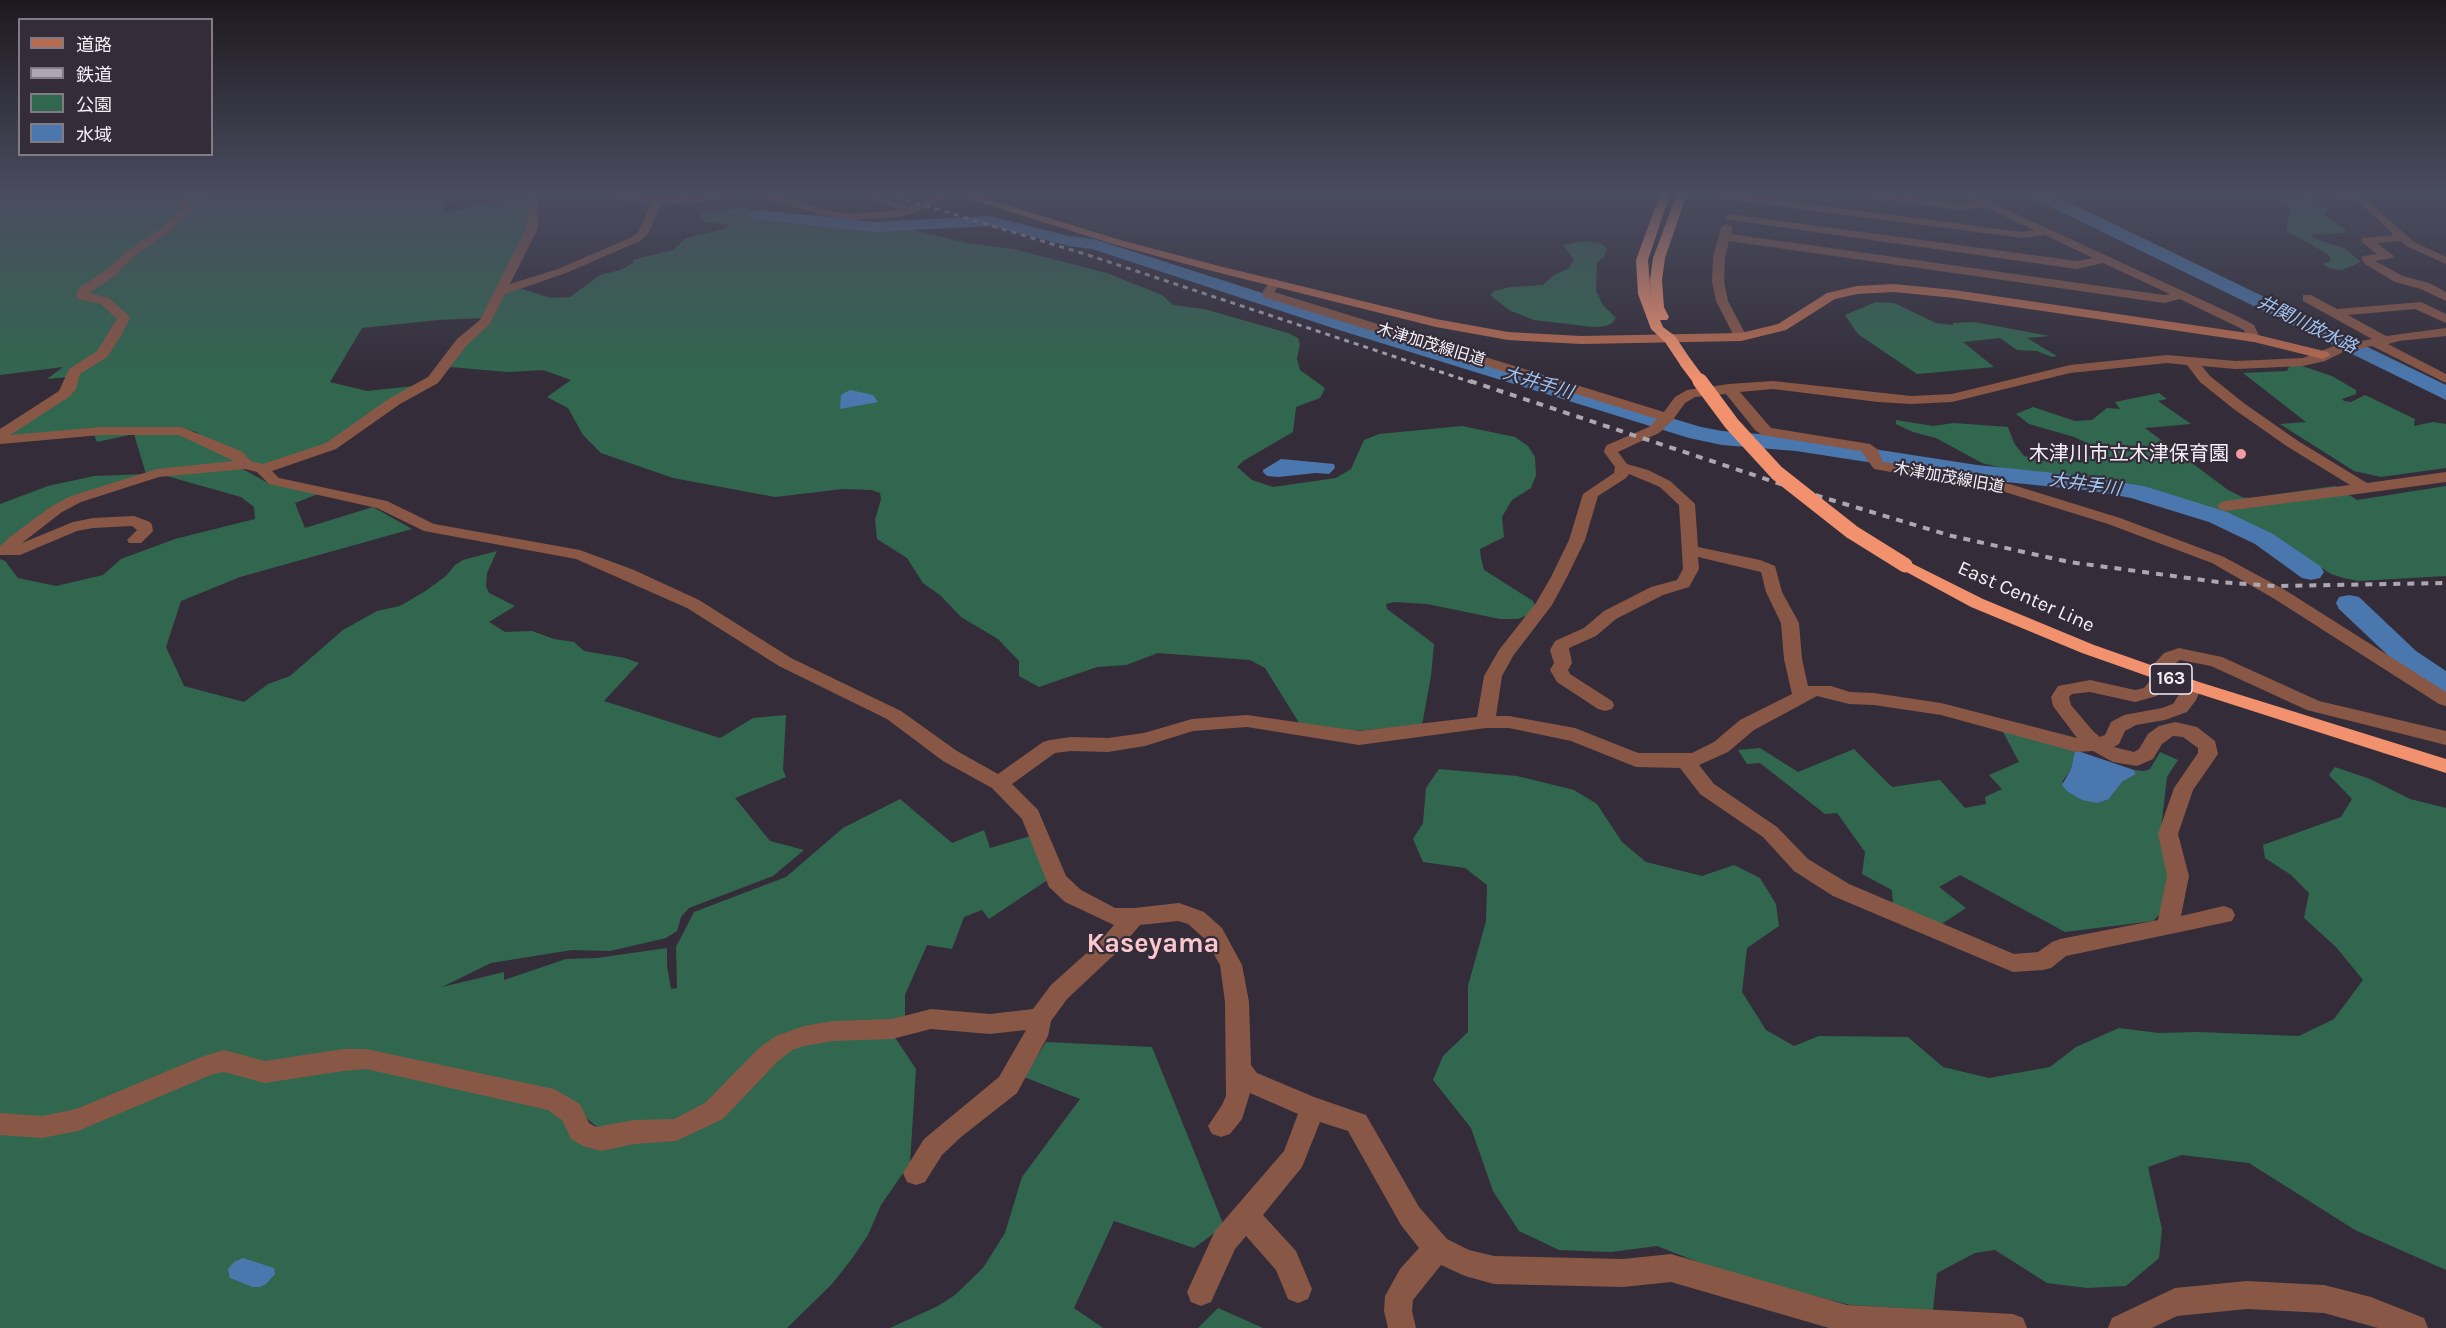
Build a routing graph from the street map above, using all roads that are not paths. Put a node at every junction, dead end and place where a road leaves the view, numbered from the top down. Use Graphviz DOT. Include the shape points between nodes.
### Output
graph roads {
  1 [pos="128,256"];
  2 [pos="519,256"];
  3 [pos="596,256"];
  4 [pos="1170,256"];
  5 [pos="1643,256"];
  6 [pos="1660,256"];
  7 [pos="1719,256"];
  8 [pos="1858,256"];
  9 [pos="2012,256"];
  10 [pos="2098,256"];
  11 [pos="2388,256"];
  12 [pos="1872,258"];
  13 [pos="2105,259"];
  14 [pos="1951,269"];
  15 [pos="1275,283"];
  16 [pos="2389,288"];
  17 [pos="502,291"];
  18 [pos="1954,294"];
  19 [pos="2182,295"];
  20 [pos="2446,297"];
  21 [pos="2307,298"];
  22 [pos="2417,305"];
  23 [pos="2336,313"];
  24 [pos="2446,319"];
  25 [pos="2446,332"];
  26 [pos="1741,336"];
  27 [pos="2254,338"];
  28 [pos="1670,339"];
  29 [pos="2376,343"];
  30 [pos="2323,355"];
  31 [pos="2191,361"];
  32 [pos="2446,379"];
  33 [pos="1729,388"];
  34 [pos="1667,418"];
  35 [pos="0,435"];
  36 [pos="0,440"];
  37 [pos="254,466"];
  38 [pos="1622,467"];
  39 [pos="2446,477"];
  40 [pos="2365,488"];
  41 [pos="2225,506"];
  42 [pos="135,540"];
  43 [pos="1689,550"];
  44 [pos="2163,664"];
  45 [pos="1796,672"];
  46 [pos="2155,686"];
  47 [pos="2193,686"];
  48 [pos="1838,694"];
  49 [pos="1801,695"];
  50 [pos="2446,700"];
  51 [pos="1605,705"];
  52 [pos="1486,722"];
  53 [pos="2446,738"];
  54 [pos="2097,744"];
  55 [pos="1685,761"];
  56 [pos="2446,766"];
  57 [pos="999,783"];
  58 [pos="2224,915"];
  59 [pos="1134,917"];
  60 [pos="2168,926"];
  61 [pos="1040,1018"];
  62 [pos="1239,1067"];
  63 [pos="1312,1108"];
  64 [pos="0,1124"];
  65 [pos="1221,1126"];
  66 [pos="916,1173"];
  67 [pos="1246,1216"];
  68 [pos="1437,1248"];
  69 [pos="1298,1289"];
  70 [pos="1201,1292"];
  71 [pos="2406,1326"];
  72 [pos="1402,1328"];
  73 [pos="2013,1328"];
  74 [pos="2122,1328"];
  1 -- 35 [label="street" via="83,291 82,296 105,300 124,318 106,350 74,372 64,394"];
  2 -- 17 [label="street"];
  3 -- 17 [label="street"];
  4 -- 15 [label="street"];
  5 -- 28 [label="highway, East Center Line / 163" via="1646,302 1657,329"];
  6 -- 28 [label="highway, East Center Line / 163" via="1658,307"];
  7 -- 26 [label="street" via="1722,301"];
  8 -- 12 [label="street"];
  9 -- 13 [label="street" via="2077,265"];
  10 -- 13 [label="street"];
  11 -- 20 [label="street" via="2367,258 2392,276"];
  12 -- 14 [label="street"];
  13 -- 19 [label="street"];
  14 -- 18 [label="street"];
  14 -- 19 [label="street" via="2164,299"];
  15 -- 28 [label="street" via="1499,335 1562,340"];
  15 -- 34 [label="street, 木津加茂線旧道" via="1267,294"];
  16 -- 22 [label="street"];
  17 -- 37 [label="street" via="485,322 462,342 428,384 395,401 331,446"];
  18 -- 26 [label="street" via="1894,288 1846,291 1818,303 1782,327"];
  18 -- 27 [label="street"];
  19 -- 27 [label="street" via="2250,328"];
  21 -- 23 [label="street"];
  22 -- 23 [label="street"];
  22 -- 24 [label="street"];
  23 -- 29 [label="street"];
  25 -- 29 [label="street"];
  26 -- 28 [label="street"];
  27 -- 30 [label="street"];
  28 -- 47 [label="highway, East Center Line / 163, bridge" via="1732,424 1777,473 1852,532 1977,603 2088,649"];
  29 -- 30 [label="street"];
  29 -- 32 [label="street"];
  30 -- 31 [label="street" via="2303,362 2236,365"];
  31 -- 33 [label="street" via="2145,360 2070,369 1952,398 1889,399 1773,385"];
  31 -- 40 [label="street" via="2205,379 2240,407"];
  33 -- 34 [label="street" via="1692,393 1680,400"];
  33 -- 50 [label="street, 木津加茂線旧道" via="1767,432 1865,447 1880,466 2008,488 2114,521 2218,560"];
  34 -- 38 [label="street" via="1654,430 1612,448"];
  36 -- 37 [label="street" via="101,431 182,431"];
  37 -- 42 [label="street" via="157,473 76,500 57,509 6,552 93,523 134,521 144,525 145,531"];
  37 -- 57 [label="street" via="274,481 382,504 430,528 580,555 628,574 693,604 785,662 894,715 950,756"];
  38 -- 43 [label="street" via="1665,484 1687,504"];
  38 -- 52 [label="street" via="1621,474 1591,494 1577,540 1548,596 1497,666"];
  39 -- 40 [label="street"];
  40 -- 41 [label="street"];
  43 -- 45 [label="street" via="1769,569 1774,592 1790,623"];
  43 -- 51 [label="street" via="1691,569 1683,583 1657,591 1561,645 1563,663 1559,670 1563,678"];
  44 -- 53 [label="street" via="2179,654 2216,661 2314,706"];
  45 -- 48 [label="street"];
  45 -- 49 [label="street"];
  46 -- 54 [label="street" via="2150,692 2135,696 2090,686 2065,690 2060,696 2062,706"];
  47 -- 54 [label="street" via="2180,708 2132,719 2118,727 2112,739"];
  47 -- 56 [label="highway, East Center Line / 163"];
  48 -- 49 [label="street" via="1814,690"];
  48 -- 54 [label="street" via="1941,709 2076,745"];
  49 -- 55 [label="street" via="1778,711 1747,724 1721,747"];
  52 -- 55 [label="street" via="1575,735 1636,760"];
  52 -- 57 [label="street" via="1359,738 1247,721 1192,725 1108,745 1050,747"];
  54 -- 60 [label="street" via="2120,757 2137,759 2146,754 2155,739 2175,728 2190,732 2208,746 2208,754 2184,788 2168,834 2178,876"];
  55 -- 60 [label="street" via="1707,789 1770,832 1802,865 1841,890 2013,963 2043,961 2060,948"];
  57 -- 59 [label="street" via="1031,815 1057,881 1092,908 1112,916"];
  58 -- 60 [label="street"];
  59 -- 61 [label="street" via="1059,992"];
  59 -- 62 [label="street" via="1179,912 1196,918 1214,934 1231,965 1237,1002"];
  61 -- 64 [label="street" via="990,1024 931,1019 892,1029 804,1036 784,1043 768,1055 728,1099 698,1121 676,1130 634,1132 601,1139 584,1135 571,1112 554,1100 366,1059 265,1072 224,1061 78,1120 42,1127"];
  61 -- 66 [label="street" via="1036,1036 1008,1085 952,1128"];
  62 -- 63 [label="street" via="1248,1081"];
  62 -- 65 [label="street" via="1236,1103"];
  63 -- 67 [label="street" via="1293,1159"];
  63 -- 68 [label="street" via="1358,1123 1398,1197"];
  67 -- 69 [label="street" via="1286,1261"];
  67 -- 70 [label="street" via="1225,1240"];
  68 -- 72 [label="street" via="1399,1296"];
  68 -- 73 [label="street" via="1465,1263 1494,1270 1623,1273 1671,1268 1847,1318"];
  71 -- 74 [label="street" via="2324,1299 2247,1296 2175,1302"];
}
